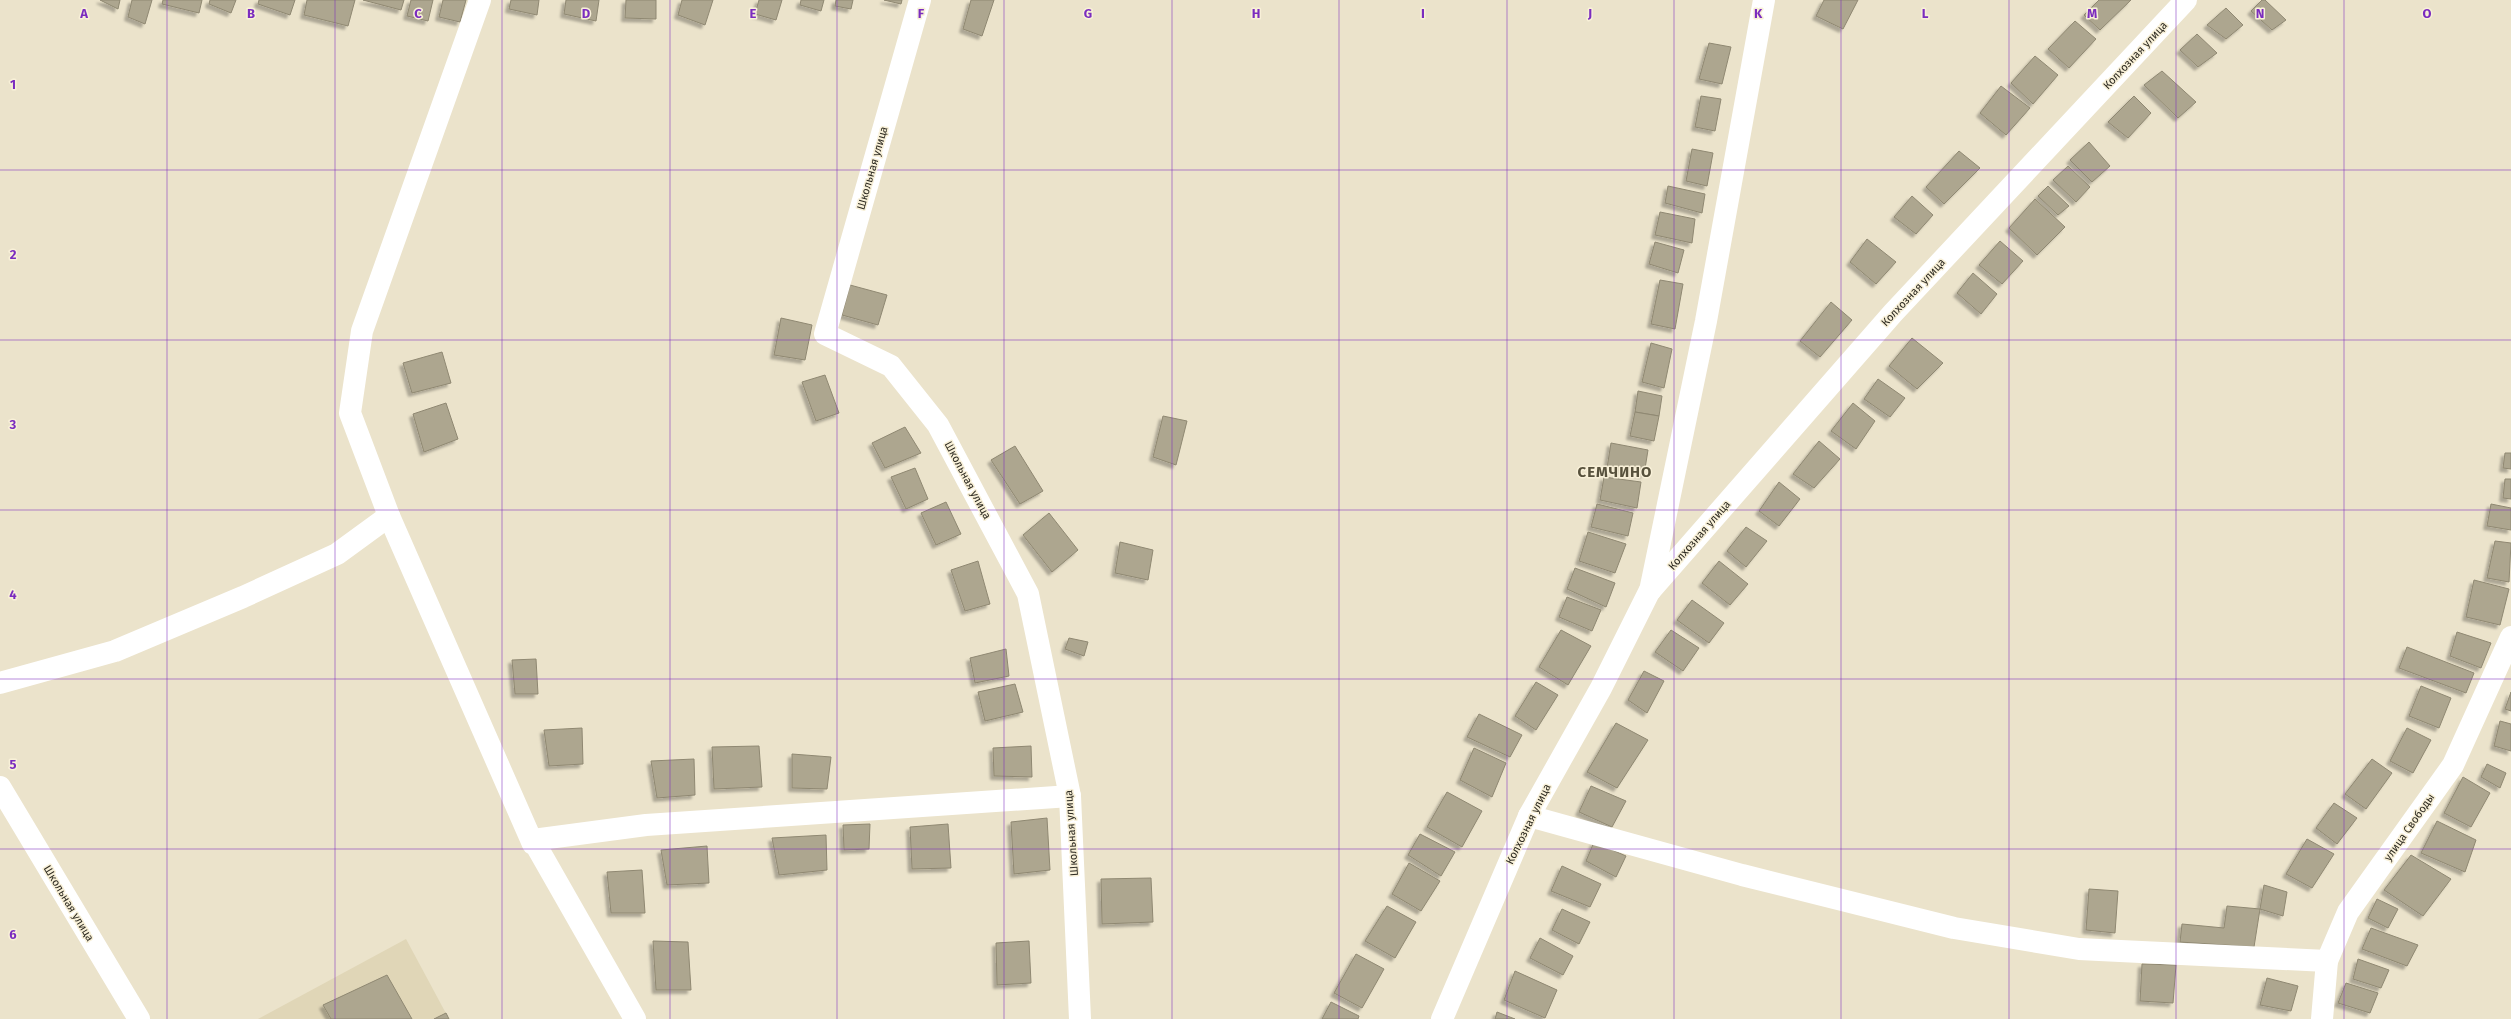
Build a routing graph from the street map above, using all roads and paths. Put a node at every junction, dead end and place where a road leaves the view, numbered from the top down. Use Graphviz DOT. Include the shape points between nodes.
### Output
graph roads {
  1 [pos="480,0"];
  2 [pos="920,0"];
  3 [pos="1764,0"];
  4 [pos="2186,0"];
  5 [pos="390,516"];
  6 [pos="1649,592"];
  7 [pos="2511,637"];
  8 [pos="0,683"];
  9 [pos="0,788"];
  10 [pos="1070,796"];
  11 [pos="1529,816"];
  12 [pos="533,840"];
  13 [pos="2327,962"];
  14 [pos="139,1019"];
  15 [pos="635,1019"];
  16 [pos="1080,1019"];
  17 [pos="1442,1019"];
  18 [pos="2322,1019"];
  1 -- 5 [label="street" via="362,331 350,413"];
  2 -- 10 [label="street, Школьная улица" via="825,334 891,366 938,425 1028,594"];
  3 -- 6 [label="street, Колхозная улица" via="1706,322"];
  4 -- 6 [label="street, Колхозная улица" via="1893,313"];
  5 -- 8 [label="street" via="337,554 243,598 115,651"];
  5 -- 12 [label="street" via="533,844"];
  6 -- 11 [label="street, Колхозная улица" via="1600,688"];
  7 -- 13 [label="street, улица Свободы" via="2453,765 2348,912"];
  9 -- 14 [label="street, Школьная улица"];
  10 -- 12 [label="street" via="646,825"];
  10 -- 16 [label="street, Школьная улица"];
  11 -- 13 [label="street" via="1742,875 1954,928 2079,949"];
  11 -- 17 [label="street, Колхозная улица"];
  12 -- 15 [label="street"];
  13 -- 18 [label="street, улица Свободы"];
}
